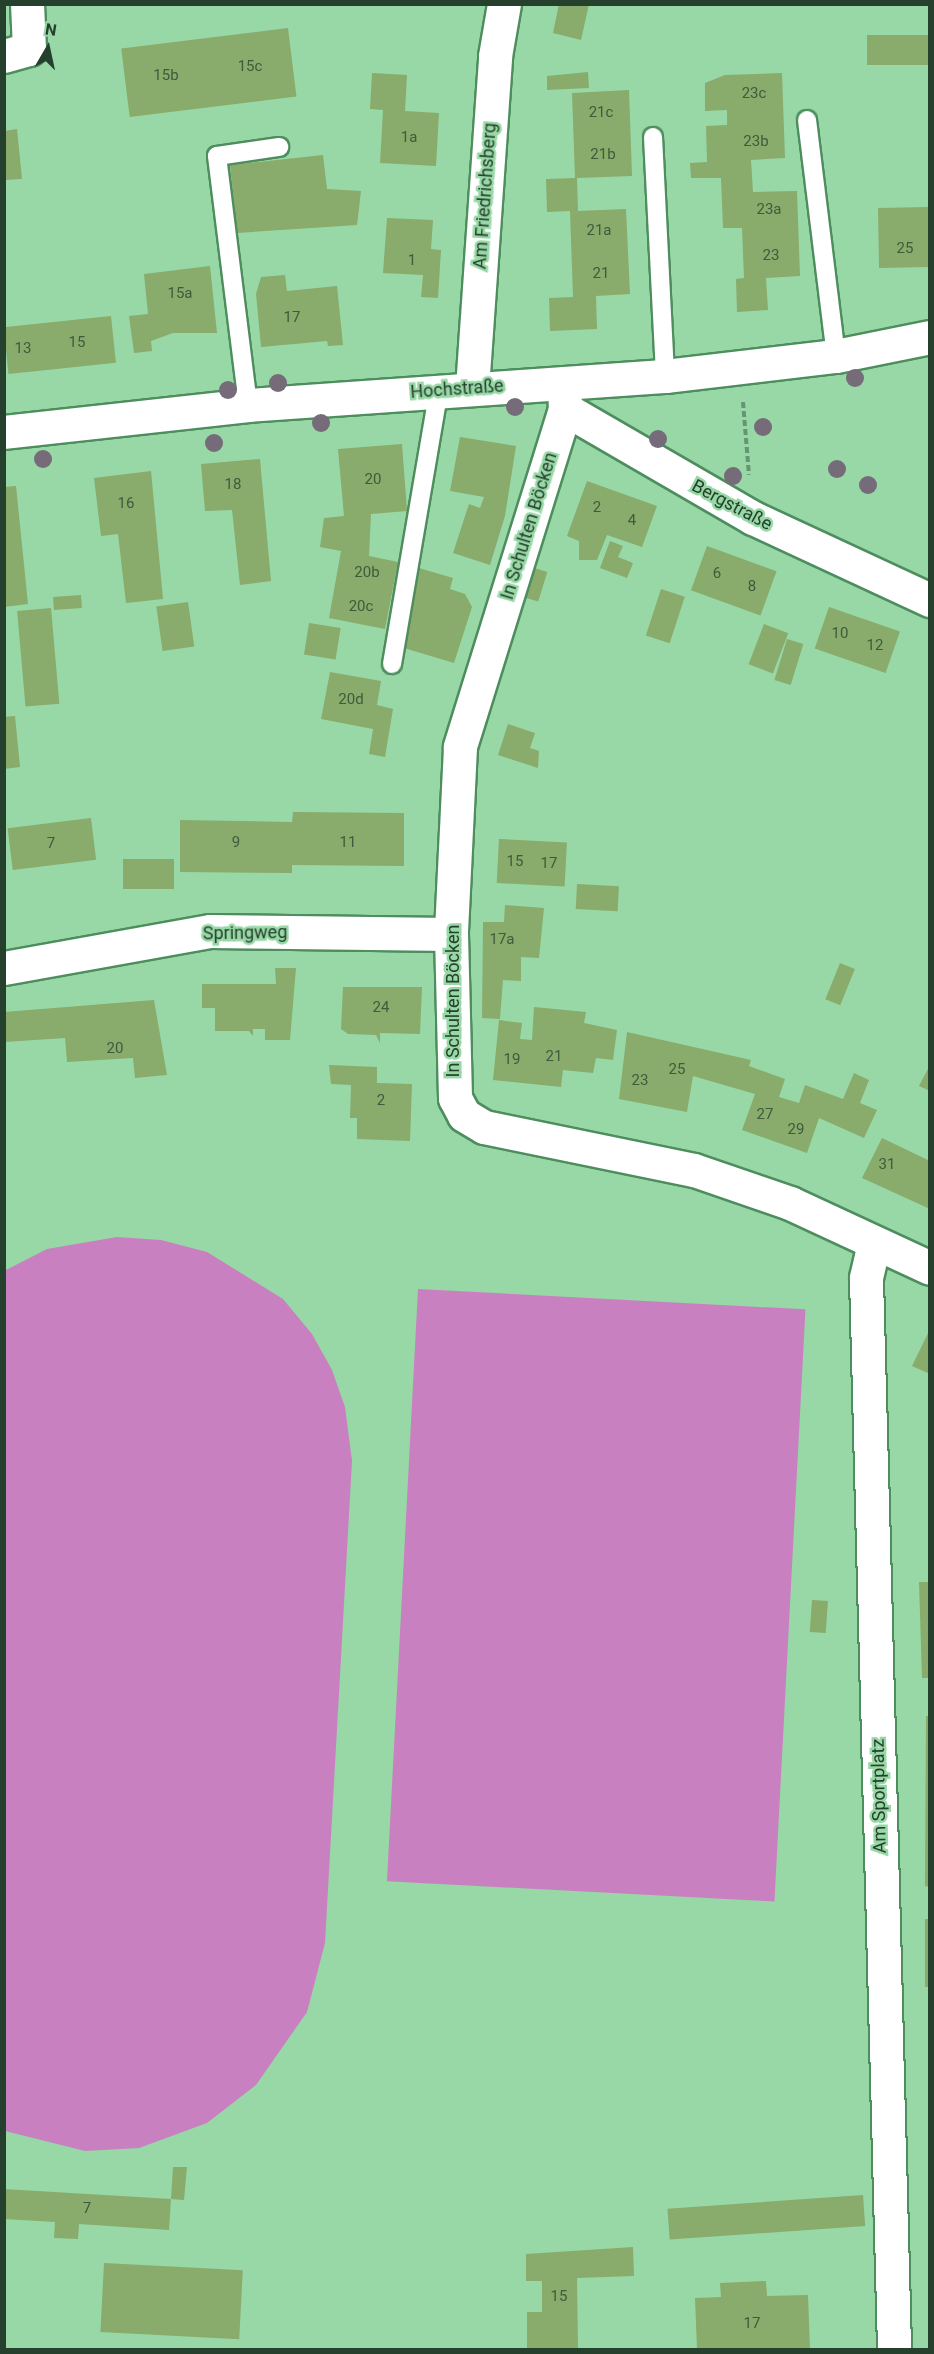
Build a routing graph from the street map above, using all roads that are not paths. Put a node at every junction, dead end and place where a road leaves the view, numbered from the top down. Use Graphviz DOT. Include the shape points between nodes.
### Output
graph roads {
  1 [pos="27,4"];
  2 [pos="504,4"];
  3 [pos="4,56"];
  4 [pos="807,120"];
  5 [pos="654,137"];
  6 [pos="279,147"];
  7 [pos="930,337"];
  8 [pos="836,356"];
  9 [pos="665,376"];
  10 [pos="472,388"];
  11 [pos="439,390"];
  12 [pos="565,396"];
  13 [pos="248,405"];
  14 [pos="4,432"];
  15 [pos="930,600"];
  16 [pos="392,664"];
  17 [pos="452,934"];
  18 [pos="4,968"];
  19 [pos="874,1243"];
  20 [pos="930,1268"];
  21 [pos="894,2349"];
  1 -- 3 [label="street" via="29,49"];
  2 -- 10 [label="street, Am Friedrichsberg" via="495,56"];
  4 -- 8 [label="lane"];
  5 -- 9 [label="lane"];
  6 -- 13 [label="lane" via="217,156"];
  7 -- 8 [label="street, Hochstraße"];
  8 -- 9 [label="street, Hochstraße"];
  9 -- 12 [label="street, Hochstraße"];
  10 -- 11 [label="street, Hochstraße"];
  10 -- 12 [label="street, Hochstraße"];
  11 -- 13 [label="street, Hochstraße"];
  11 -- 16 [label="lane"];
  12 -- 15 [label="street, Bergstraße" via="753,518"];
  12 -- 17 [label="street, In Schulten Böcken" via="460,747"];
  13 -- 14 [label="street, Hochstraße"];
  17 -- 18 [label="street, Springweg" via="210,932"];
  17 -- 19 [label="street, In Schulten Böcken" via="451,1077 464,1115 484,1127 694,1170 790,1203"];
  19 -- 20 [label="street, In Schulten Böcken"];
  19 -- 21 [label="street, Am Sportplatz" via="866,1278"];
}
